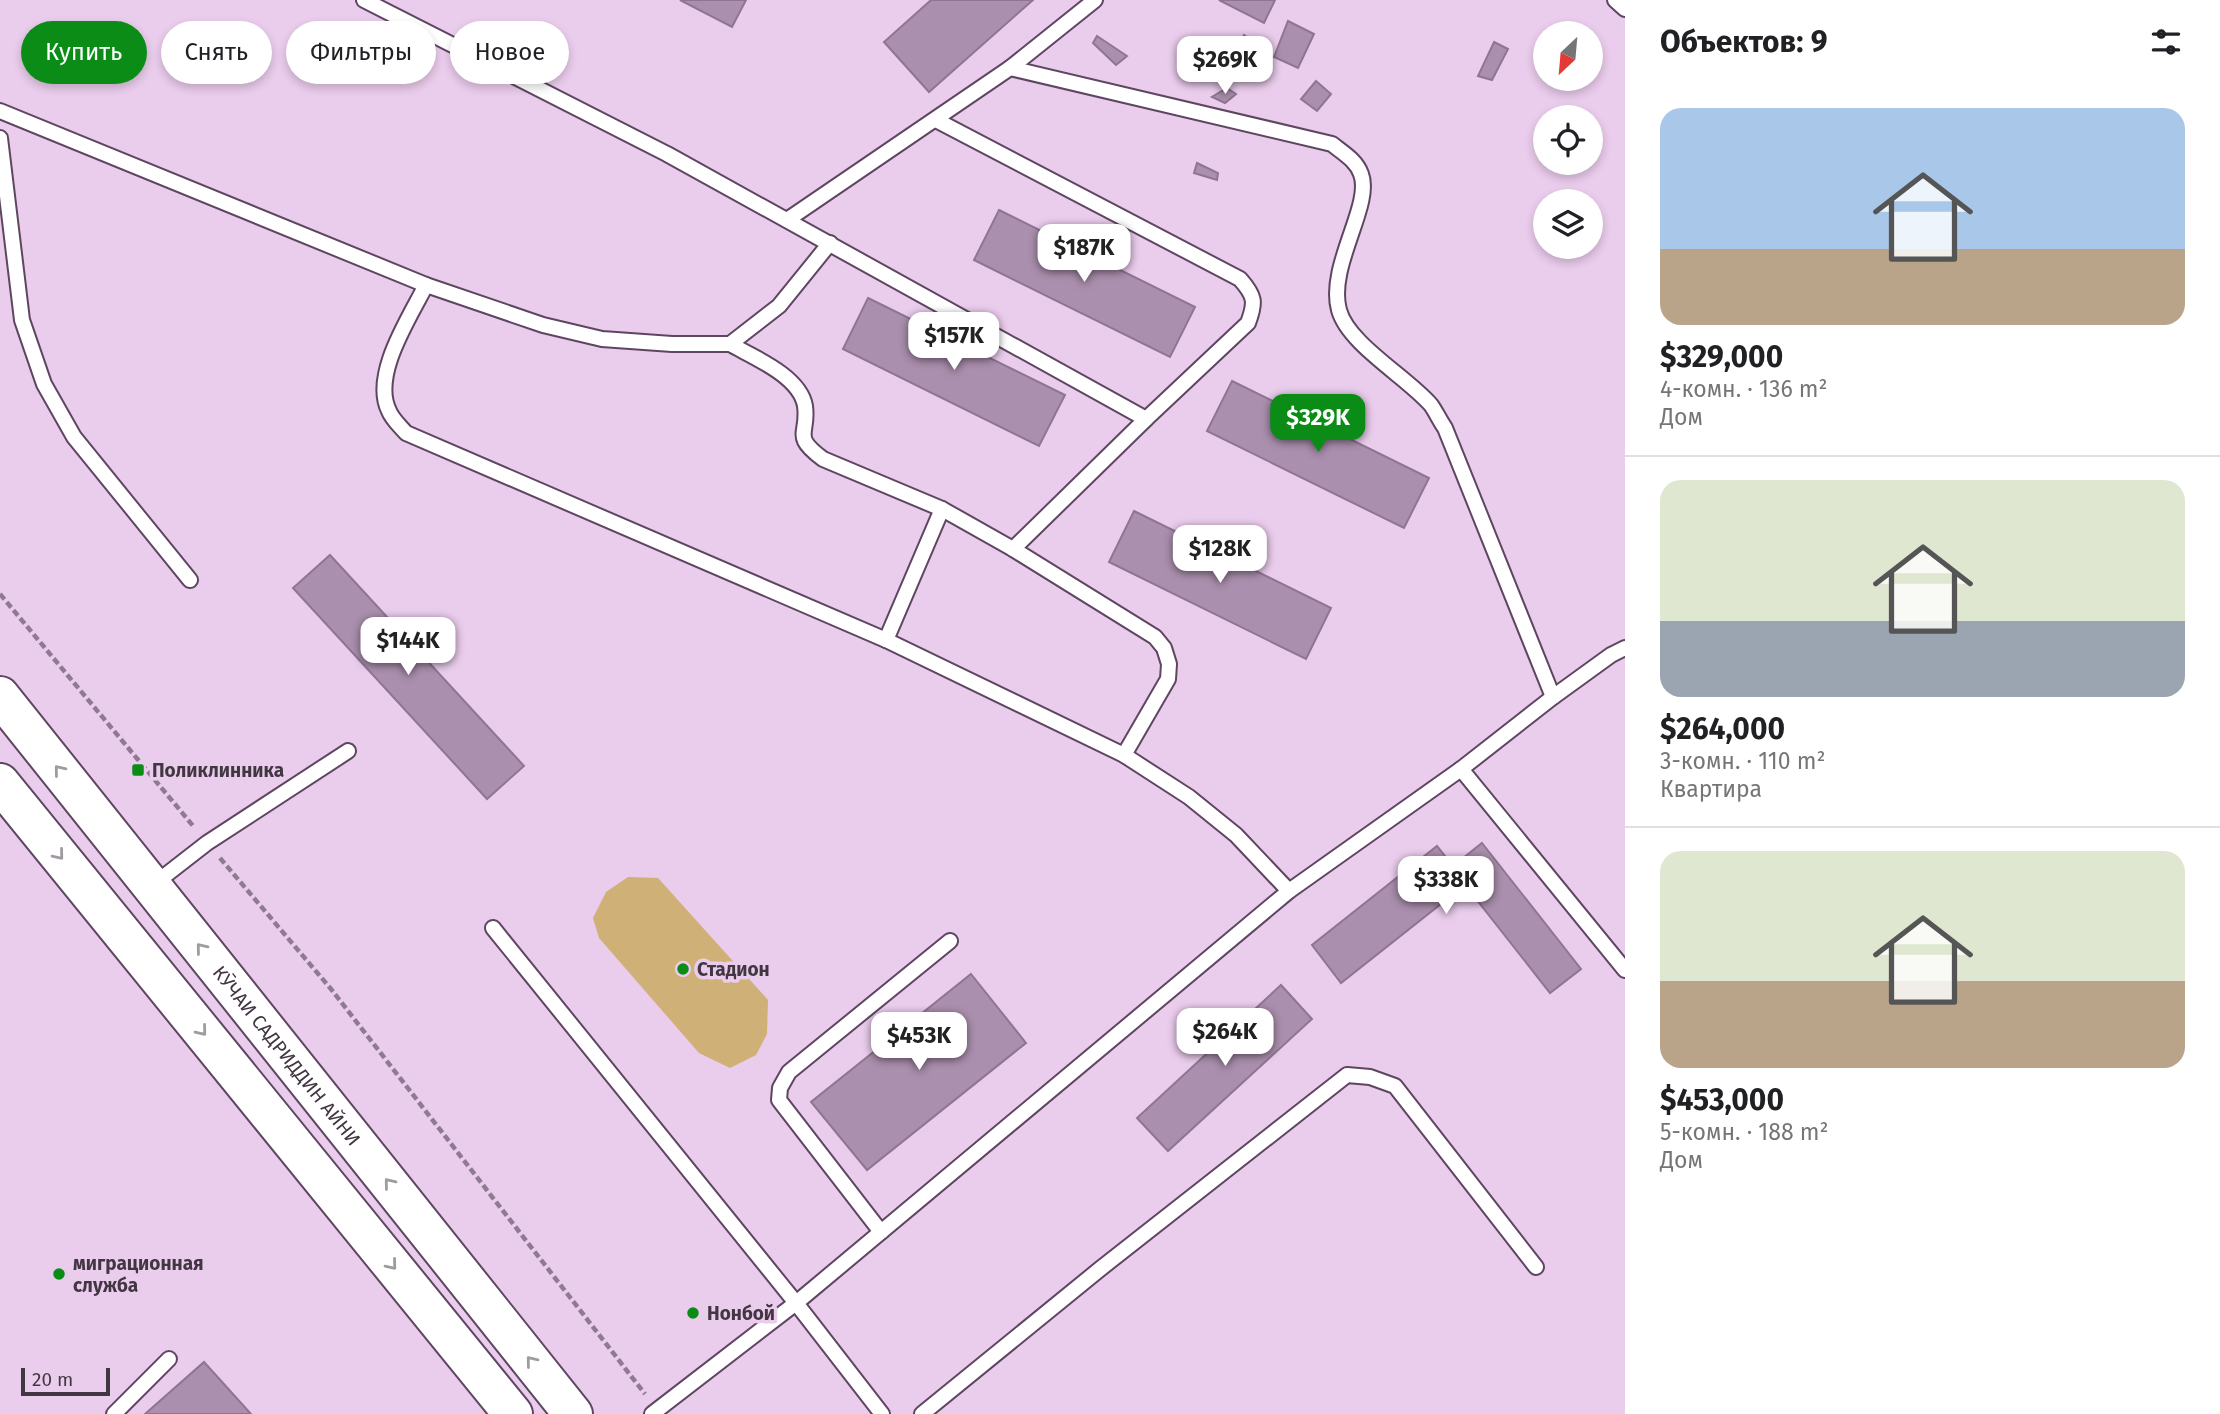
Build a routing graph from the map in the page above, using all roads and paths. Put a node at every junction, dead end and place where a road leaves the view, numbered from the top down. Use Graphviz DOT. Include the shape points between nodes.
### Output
graph roads {
  1 [pos="364,0"];
  2 [pos="1095,0"];
  3 [pos="1615,0"];
  4 [pos="1625,9"];
  5 [pos="1010,68"];
  6 [pos="0,111"];
  7 [pos="936,120"];
  8 [pos="0,138"];
  9 [pos="787,220"];
  10 [pos="830,243"];
  11 [pos="426,285"];
  12 [pos="730,344"];
  13 [pos="1146,419"];
  14 [pos="942,509"];
  15 [pos="1013,549"];
  16 [pos="190,580"];
  17 [pos="0,594"];
  18 [pos="886,640"];
  19 [pos="1625,648"];
  20 [pos="0,696"];
  21 [pos="1553,697"];
  22 [pos="348,751"];
  23 [pos="1124,755"];
  24 [pos="1461,769"];
  25 [pos="0,783"];
  26 [pos="207,843"];
  27 [pos="152,886"];
  28 [pos="1289,891"];
  29 [pos="493,928"];
  30 [pos="950,941"];
  31 [pos="1625,970"];
  32 [pos="881,1232"];
  33 [pos="1536,1267"];
  34 [pos="796,1303"];
  35 [pos="169,1359"];
  36 [pos="655,1412"];
  37 [pos="114,1414"];
  38 [pos="513,1414"];
  39 [pos="573,1414"];
  40 [pos="882,1414"];
  41 [pos="922,1414"];
  1 -- 9 [label="lane"];
  2 -- 5 [label="lane"];
  3 -- 4 [label="lane"];
  5 -- 7 [label="lane"];
  5 -- 21 [label="lane" via="1332,144 1352,159 1362,175 1363,197 1341,260 1338,309 1347,327 1431,406 1445,428"];
  6 -- 11 [label="lane"];
  7 -- 9 [label="lane"];
  7 -- 13 [label="lane" via="1240,279 1252,292 1254,308 1248,323"];
  8 -- 16 [label="lane" via="22,320 44,384 74,437"];
  9 -- 10 [label="lane"];
  10 -- 12 [label="lane" via="779,306"];
  10 -- 13 [label="lane"];
  11 -- 12 [label="lane" via="543,325 602,339"];
  11 -- 18 [label="lane" via="385,378 388,411 406,433"];
  12 -- 14 [label="lane" via="777,370 795,388 805,405 802,434 808,448 823,459"];
  13 -- 15 [label="lane"];
  14 -- 15 [label="lane"];
  14 -- 18 [label="lane"];
  15 -- 23 [label="lane" via="1155,637 1164,648 1168,679"];
  17 -- 26 [label="path"];
  18 -- 23 [label="lane"];
  19 -- 21 [label="lane"];
  27 -- 20 [label="highway, КӮЧАИ САДРИДДИН АЙНИ, one-way"];
  21 -- 24 [label="lane"];
  22 -- 26 [label="lane"];
  23 -- 28 [label="lane" via="1189,797 1236,835"];
  24 -- 28 [label="lane"];
  24 -- 31 [label="lane"];
  25 -- 38 [label="highway, one-way"];
  26 -- 27 [label="lane"];
  26 -- 36 [label="path" via="331,989"];
  39 -- 27 [label="highway, КӮЧАИ САДРИДДИН АЙНИ, one-way"];
  28 -- 32 [label="lane"];
  29 -- 34 [label="lane"];
  30 -- 32 [label="lane" via="789,1072 780,1088 779,1100"];
  32 -- 34 [label="lane"];
  33 -- 41 [label="lane" via="1395,1086 1347,1075"];
  34 -- 36 [label="lane"];
  34 -- 40 [label="lane"];
  35 -- 37 [label="lane"];
}
